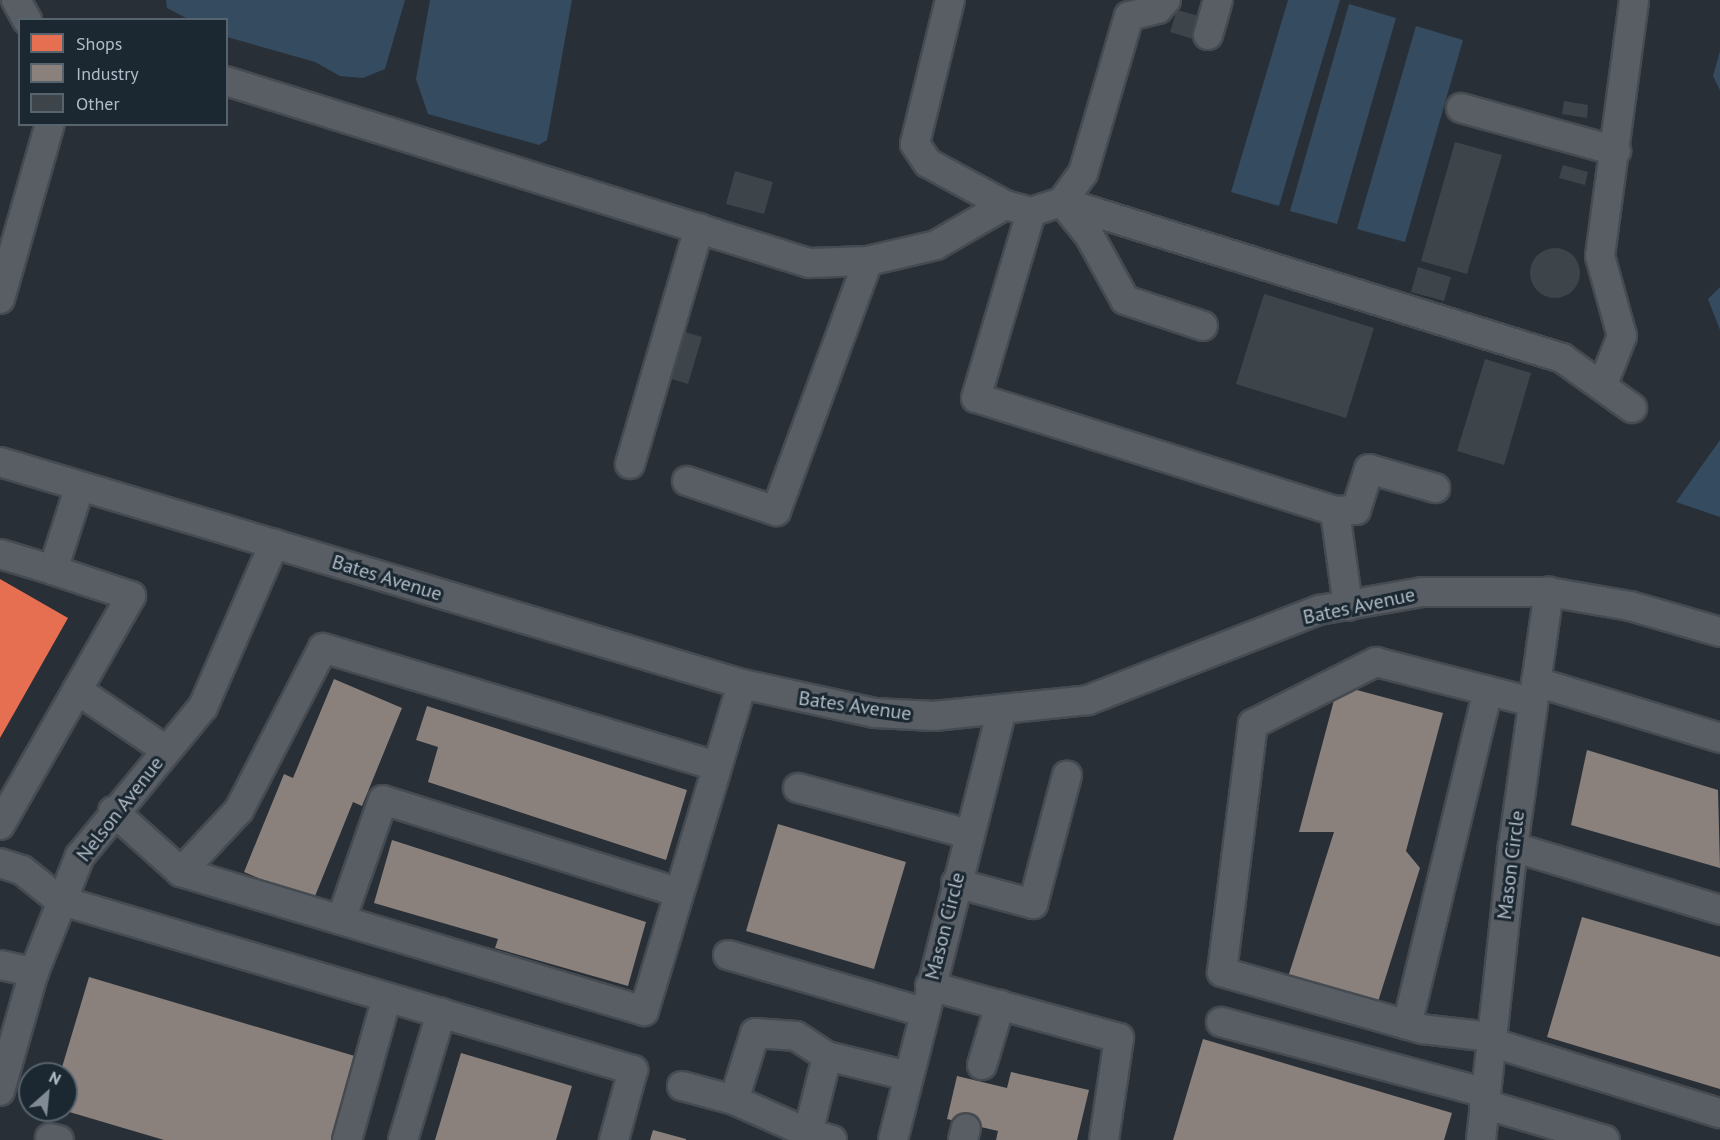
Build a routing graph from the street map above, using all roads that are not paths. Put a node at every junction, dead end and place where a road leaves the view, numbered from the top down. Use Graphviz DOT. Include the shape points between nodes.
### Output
graph roads {
  1 [pos="16,0"];
  2 [pos="950,0"];
  3 [pos="1166,0"];
  4 [pos="1218,0"];
  5 [pos="1634,0"];
  6 [pos="1129,8"];
  7 [pos="26,18"];
  8 [pos="1208,35"];
  9 [pos="228,82"];
  10 [pos="1461,108"];
  11 [pos="49,126"];
  12 [pos="1616,151"];
  13 [pos="1062,202"];
  14 [pos="1018,209"];
  15 [pos="699,228"];
  16 [pos="868,261"];
  17 [pos="0,299"];
  18 [pos="1203,326"];
  19 [pos="1603,384"];
  20 [pos="1632,408"];
  21 [pos="0,462"];
  22 [pos="630,464"];
  23 [pos="687,481"];
  24 [pos="80,486"];
  25 [pos="1435,488"];
  26 [pos="1335,511"];
  27 [pos="274,543"];
  28 [pos="0,554"];
  29 [pos="53,570"];
  30 [pos="1549,592"];
  31 [pos="1348,606"];
  32 [pos="1720,632"];
  33 [pos="742,684"];
  34 [pos="77,690"];
  35 [pos="1488,690"];
  36 [pos="1534,692"];
  37 [pos="1001,712"];
  38 [pos="1720,738"];
  39 [pos="166,750"];
  40 [pos="716,766"];
  41 [pos="1067,775"];
  42 [pos="798,788"];
  43 [pos="112,812"];
  44 [pos="0,825"];
  45 [pos="969,834"];
  46 [pos="1513,847"];
  47 [pos="0,863"];
  48 [pos="181,872"];
  49 [pos="956,883"];
  50 [pos="679,893"];
  51 [pos="59,900"];
  52 [pos="1720,910"];
  53 [pos="341,920"];
  54 [pos="728,955"];
  55 [pos="0,965"];
  56 [pos="34,972"];
  57 [pos="387,997"];
  58 [pos="927,999"];
  59 [pos="1000,1005"];
  60 [pos="441,1013"];
  61 [pos="1221,1022"];
  62 [pos="1407,1025"];
  63 [pos="1491,1040"];
  64 [pos="827,1056"];
  65 [pos="982,1065"];
  66 [pos="908,1076"];
  67 [pos="682,1086"];
  68 [pos="0,1091"];
  69 [pos="1485,1098"];
  70 [pos="734,1100"];
  71 [pos="1720,1113"];
  72 [pos="820,1136"];
  73 [pos="346,1140"];
  74 [pos="403,1140"];
  75 [pos="614,1140"];
  76 [pos="893,1140"];
  77 [pos="1104,1140"];
  78 [pos="1481,1140"];
  79 [pos="1605,1140"];
  1 -- 7 [label="street"];
  2 -- 14 [label="street" via="915,144 928,163"];
  3 -- 6 [label="street" via="1158,9"];
  4 -- 8 [label="street"];
  5 -- 12 [label="street"];
  6 -- 13 [label="street" via="1083,173"];
  9 -- 15 [label="street"];
  10 -- 12 [label="street"];
  11 -- 17 [label="street"];
  12 -- 19 [label="street" via="1600,256 1622,336"];
  13 -- 14 [label="street"];
  13 -- 18 [label="street" via="1089,235 1125,300"];
  13 -- 19 [label="street" via="1562,358"];
  14 -- 16 [label="street" via="936,244"];
  14 -- 26 [label="street" via="976,398"];
  15 -- 16 [label="street" via="809,263"];
  15 -- 22 [label="street"];
  16 -- 23 [label="street" via="776,511"];
  19 -- 20 [label="street"];
  21 -- 24 [label="street, Bates Avenue"];
  24 -- 27 [label="street, Bates Avenue"];
  24 -- 29 [label="street"];
  25 -- 26 [label="street" via="1369,469 1356,510"];
  26 -- 31 [label="street"];
  27 -- 33 [label="street, Bates Avenue"];
  27 -- 39 [label="street, Nelson Avenue" via="202,707"];
  28 -- 29 [label="street"];
  29 -- 34 [label="street" via="131,596"];
  30 -- 31 [label="street, Bates Avenue" via="1422,592"];
  30 -- 32 [label="street, Bates Avenue"];
  30 -- 36 [label="street, Mason Circle"];
  31 -- 37 [label="street, Bates Avenue" via="1319,610 1088,700"];
  33 -- 37 [label="street, Bates Avenue" via="875,713"];
  33 -- 40 [label="street"];
  34 -- 39 [label="street"];
  34 -- 44 [label="street"];
  35 -- 36 [label="street"];
  35 -- 62 [label="street"];
  35 -- 62 [label="street" via="1376,662 1252,724 1222,972"];
  36 -- 38 [label="street"];
  36 -- 46 [label="street, Mason Circle"];
  37 -- 45 [label="street, Mason Circle"];
  39 -- 43 [label="street, Nelson Avenue"];
  40 -- 48 [label="street" via="323,648 239,810"];
  40 -- 50 [label="street"];
  41 -- 49 [label="street" via="1033,904"];
  42 -- 45 [label="street"];
  43 -- 48 [label="street"];
  43 -- 51 [label="street, Nelson Avenue" via="80,856"];
  45 -- 49 [label="street, Mason Circle"];
  46 -- 52 [label="street"];
  46 -- 63 [label="street, Mason Circle"];
  47 -- 51 [label="street" via="22,870"];
  48 -- 53 [label="street"];
  49 -- 58 [label="street, Mason Circle"];
  50 -- 53 [label="street" via="383,800"];
  50 -- 53 [label="street" via="644,1011"];
  51 -- 56 [label="street, Nelson Avenue"];
  51 -- 57 [label="street"];
  54 -- 58 [label="street"];
  55 -- 56 [label="street"];
  56 -- 68 [label="street, Nelson Avenue"];
  57 -- 60 [label="street"];
  57 -- 73 [label="street"];
  58 -- 59 [label="street"];
  58 -- 66 [label="street, Mason Circle"];
  59 -- 65 [label="street"];
  59 -- 77 [label="street" via="1119,1038"];
  60 -- 74 [label="street"];
  60 -- 75 [label="street" via="633,1070"];
  61 -- 69 [label="street"];
  62 -- 63 [label="street"];
  63 -- 69 [label="street, Mason Circle"];
  63 -- 71 [label="street"];
  64 -- 66 [label="street"];
  64 -- 70 [label="street" via="796,1036 755,1033"];
  64 -- 72 [label="street"];
  66 -- 76 [label="street, Mason Circle"];
  67 -- 70 [label="street"];
  69 -- 78 [label="street, Mason Circle"];
  69 -- 79 [label="street"];
  70 -- 72 [label="street"];
}
